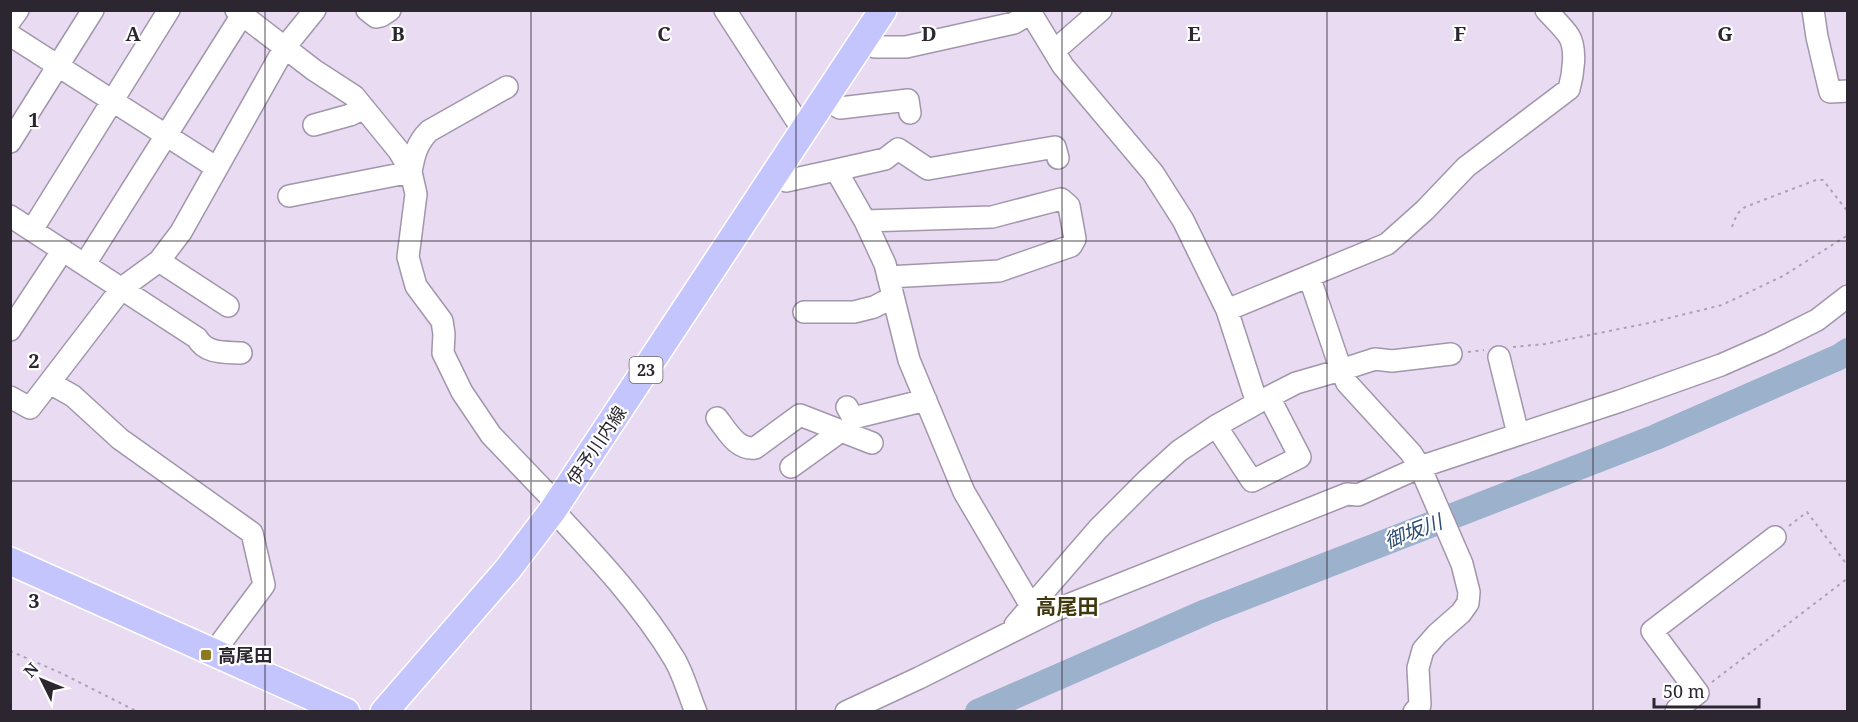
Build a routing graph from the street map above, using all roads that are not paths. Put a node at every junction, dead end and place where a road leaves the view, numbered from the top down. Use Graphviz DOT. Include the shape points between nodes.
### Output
graph roads {
  1 [pos="18,10"];
  2 [pos="93,10"];
  3 [pos="169,10"];
  4 [pos="315,10"];
  5 [pos="367,10"];
  6 [pos="390,10"];
  7 [pos="725,10"];
  8 [pos="883,10"];
  9 [pos="1101,10"];
  10 [pos="1546,10"];
  11 [pos="1813,10"];
  12 [pos="1030,12"];
  13 [pos="239,13"];
  14 [pos="10,21"];
  15 [pos="10,35"];
  16 [pos="863,41"];
  17 [pos="285,47"];
  18 [pos="1054,51"];
  19 [pos="58,66"];
  20 [pos="507,87"];
  21 [pos="1848,91"];
  22 [pos="825,99"];
  23 [pos="112,100"];
  24 [pos="364,108"];
  25 [pos="910,113"];
  26 [pos="314,125"];
  27 [pos="13,132"];
  28 [pos="804,132"];
  29 [pos="166,135"];
  30 [pos="1058,158"];
  31 [pos="217,168"];
  32 [pos="836,170"];
  33 [pos="411,172"];
  34 [pos="775,174"];
  35 [pos="289,196"];
  36 [pos="10,216"];
  37 [pos="865,221"];
  38 [pos="32,230"];
  39 [pos="63,250"];
  40 [pos="159,261"];
  41 [pos="85,264"];
  42 [pos="1309,276"];
  43 [pos="888,277"];
  44 [pos="122,288"];
  45 [pos="1848,296"];
  46 [pos="893,297"];
  47 [pos="228,306"];
  48 [pos="1227,310"];
  49 [pos="804,312"];
  50 [pos="13,321"];
  51 [pos="1498,352"];
  52 [pos="241,353"];
  53 [pos="1451,354"];
  54 [pos="1341,370"];
  55 [pos="50,383"];
  56 [pos="10,397"];
  57 [pos="926,400"];
  58 [pos="1263,400"];
  59 [pos="717,418"];
  60 [pos="847,423"];
  61 [pos="1216,426"];
  62 [pos="1518,434"];
  63 [pos="872,443"];
  64 [pos="791,467"];
  65 [pos="1421,470"];
  66 [pos="555,507"];
  67 [pos="1775,537"];
  68 [pos="10,561"];
  69 [pos="1031,606"];
  70 [pos="1008,633"];
  71 [pos="214,652"];
  72 [pos="1421,709"];
  73 [pos="346,711"];
  74 [pos="384,711"];
  75 [pos="696,711"];
  76 [pos="846,711"];
  77 [pos="1676,711"];
  1 -- 14 [label="street"];
  2 -- 19 [label="street"];
  3 -- 23 [label="street"];
  4 -- 17 [label="street"];
  5 -- 6 [label="street" via="376,17"];
  7 -- 28 [label="street"];
  8 -- 16 [label="main road, 伊予川内線 / 23"];
  9 -- 18 [label="street"];
  10 -- 42 [label="street" via="1573,46 1569,89 1466,167 1387,244"];
  11 -- 21 [label="street" via="1830,92"];
  12 -- 16 [label="street" via="1014,23 906,47 875,47"];
  12 -- 18 [label="street"];
  13 -- 17 [label="street"];
  13 -- 29 [label="street"];
  15 -- 19 [label="street"];
  16 -- 22 [label="main road, 伊予川内線 / 23"];
  17 -- 24 [label="street" via="354,96"];
  17 -- 31 [label="street"];
  18 -- 48 [label="street" via="1153,173 1183,220"];
  19 -- 23 [label="street"];
  19 -- 27 [label="street"];
  20 -- 33 [label="street" via="429,131 414,154"];
  22 -- 25 [label="street" via="840,108 908,100"];
  22 -- 28 [label="main road, 伊予川内線 / 23"];
  23 -- 29 [label="street"];
  23 -- 38 [label="street"];
  24 -- 26 [label="street"];
  24 -- 33 [label="street"];
  28 -- 34 [label="main road, 伊予川内線 / 23"];
  29 -- 31 [label="street"];
  29 -- 41 [label="street"];
  30 -- 32 [label="street" via="1055,147 928,169 898,149 885,159"];
  31 -- 40 [label="street" via="181,232"];
  32 -- 34 [label="street" via="786,181"];
  32 -- 37 [label="street"];
  33 -- 35 [label="street"];
  33 -- 66 [label="street" via="416,194 408,257 416,286 442,321 443,353 462,392 491,435"];
  34 -- 66 [label="main road, 伊予川内線 / 23"];
  36 -- 38 [label="street"];
  37 -- 43 [label="street"];
  37 -- 43 [label="street" via="992,217 1061,199 1069,206 1075,239 1071,246 999,271"];
  38 -- 39 [label="street"];
  39 -- 41 [label="street"];
  39 -- 50 [label="street"];
  40 -- 44 [label="street"];
  40 -- 47 [label="street"];
  41 -- 44 [label="street"];
  42 -- 48 [label="street"];
  42 -- 54 [label="street"];
  43 -- 46 [label="street"];
  44 -- 52 [label="street" via="197,338 200,345 213,352"];
  44 -- 55 [label="street"];
  45 -- 62 [label="street" via="1817,320 1721,365"];
  46 -- 49 [label="street" via="874,308 854,312"];
  46 -- 57 [label="street" via="909,360"];
  48 -- 58 [label="street"];
  51 -- 62 [label="street"];
  53 -- 54 [label="street" via="1392,361 1376,359"];
  54 -- 58 [label="street" via="1302,381"];
  54 -- 65 [label="street" via="1347,383 1411,453"];
  55 -- 56 [label="street" via="30,408"];
  55 -- 71 [label="street" via="72,396 120,439 252,533 264,585"];
  57 -- 60 [label="street"];
  57 -- 69 [label="street" via="964,492"];
  58 -- 61 [label="street"];
  58 -- 61 [label="street" via="1299,457 1252,481"];
  59 -- 60 [label="street" via="739,446 746,449 755,448 800,415"];
  60 -- 63 [label="street"];
  60 -- 64 [label="street"];
  61 -- 69 [label="street" via="1179,451 1147,480"];
  62 -- 65 [label="street"];
  65 -- 70 [label="street" via="1358,495 1347,494 1053,611"];
  65 -- 72 [label="street" via="1462,564 1469,592 1461,613 1423,650 1418,668"];
  66 -- 74 [label="main road, 伊予川内線 / 23" via="508,569"];
  66 -- 75 [label="street" via="647,619 676,662"];
  67 -- 77 [label="street" via="1652,631 1698,693"];
  68 -- 71 [label="main road"];
  69 -- 70 [label="street"];
  70 -- 76 [label="street"];
  71 -- 73 [label="main road"];
}
